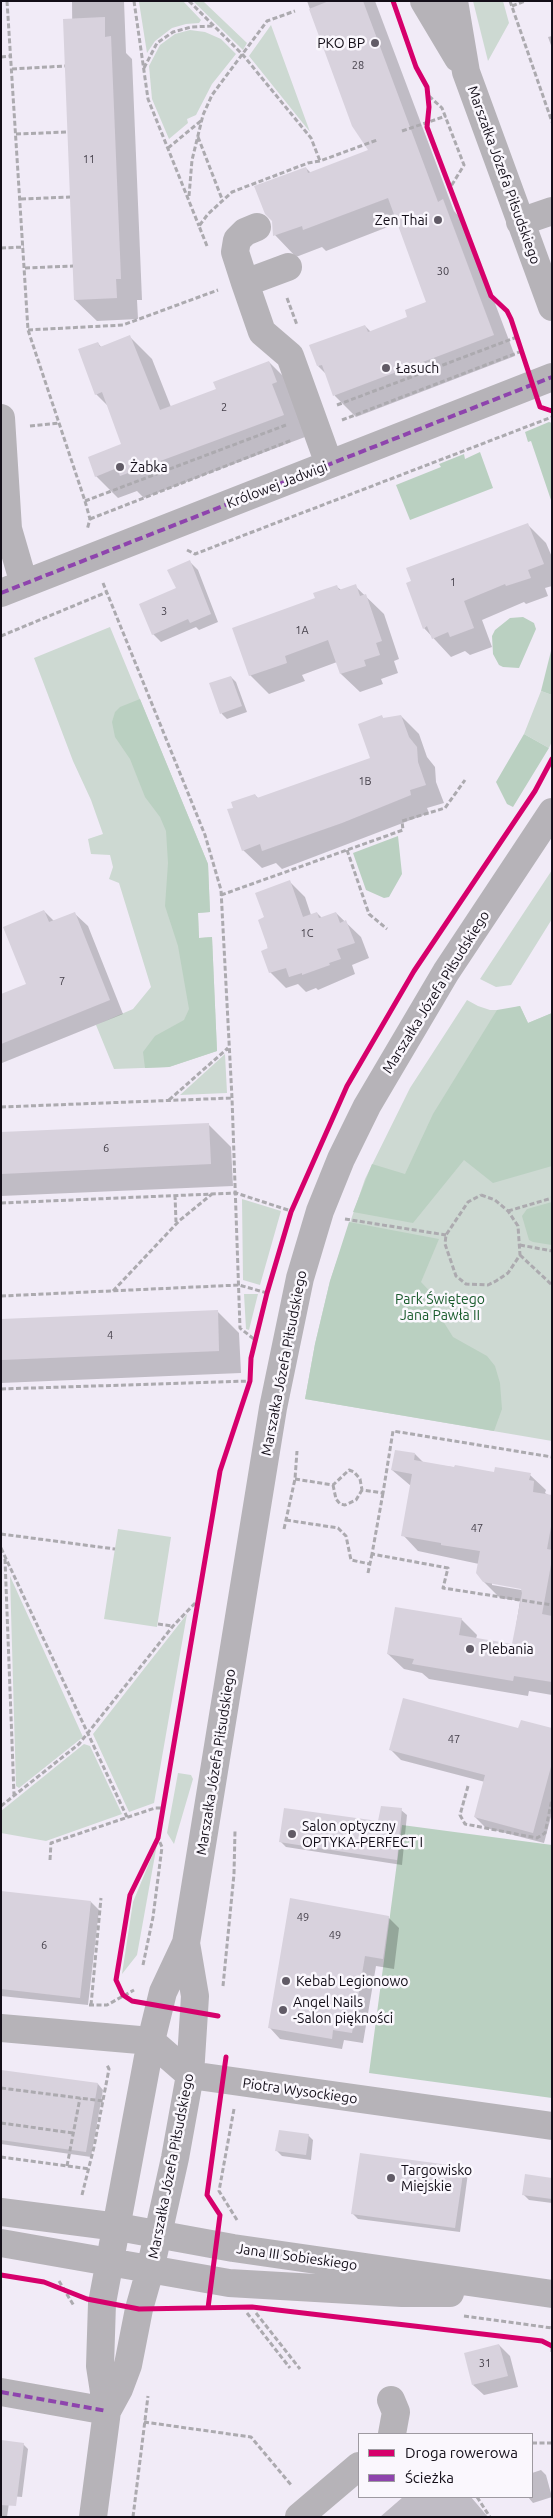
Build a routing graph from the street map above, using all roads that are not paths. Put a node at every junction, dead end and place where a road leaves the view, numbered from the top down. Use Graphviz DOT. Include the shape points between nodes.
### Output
graph roads {
  1 [pos="424,1"];
  2 [pos="454,1"];
  3 [pos="466,72"];
  4 [pos="552,211"];
  5 [pos="520,222"];
  6 [pos="257,227"];
  7 [pos="288,267"];
  8 [pos="246,283"];
  9 [pos="552,307"];
  10 [pos="552,377"];
  11 [pos="1,418"];
  12 [pos="329,464"];
  13 [pos="13,588"];
  14 [pos="552,812"];
  15 [pos="186,1943"];
  16 [pos="1,2028"];
  17 [pos="151,2041"];
  18 [pos="190,2075"];
  19 [pos="552,2126"];
  20 [pos="1,2212"];
  21 [pos="118,2227"];
  22 [pos="158,2235"];
  23 [pos="1,2243"];
  24 [pos="111,2263"];
  25 [pos="150,2270"];
  26 [pos="543,2292"];
  27 [pos="1,2392"];
  28 [pos="391,2400"];
  29 [pos="107,2411"];
  30 [pos="392,2433"];
  31 [pos="358,2467"];
  32 [pos="305,2512"];
  33 [pos="93,2517"];
  1 -- 3 [label="street, Marszałka Józefa Piłsudskiego"];
  2 -- 3 [label="street, Marszałka Józefa Piłsudskiego"];
  3 -- 5 [label="street, Marszałka Józefa Piłsudskiego"];
  4 -- 5 [label="street"];
  5 -- 9 [label="street, Marszałka Józefa Piłsudskiego"];
  6 -- 8 [label="street" via="237,240 236,252"];
  7 -- 8 [label="street"];
  8 -- 12 [label="street" via="262,332 290,356"];
  10 -- 12 [label="street, Królowej Jadwigi"];
  11 -- 13 [label="street"];
  12 -- 13 [label="street, Królowej Jadwigi"];
  14 -- 15 [label="street, Marszałka Józefa Piłsudskiego" via="401,1044 341,1159 320,1211 300,1278 272,1408"];
  15 -- 17 [label="street, Marszałka Józefa Piłsudskiego" via="163,1992"];
  15 -- 18 [label="street, Marszałka Józefa Piłsudskiego" via="195,1996"];
  16 -- 17 [label="street"];
  17 -- 18 [label="street"];
  17 -- 21 [label="street, Marszałka Józefa Piłsudskiego"];
  18 -- 19 [label="street, Piotra Wysockiego"];
  18 -- 22 [label="street, Marszałka Józefa Piłsudskiego"];
  20 -- 21 [label="street, Jana III Sobieskiego"];
  21 -- 22 [label="street, Jana III Sobieskiego"];
  21 -- 24 [label="street, Marszałka Józefa Piłsudskiego"];
  22 -- 25 [label="street, Marszałka Józefa Piłsudskiego"];
  22 -- 26 [label="street, Jana III Sobieskiego"];
  23 -- 24 [label="street, Jana III Sobieskiego"];
  24 -- 25 [label="street, Jana III Sobieskiego"];
  24 -- 29 [label="street, Marszałka Józefa Piłsudskiego" via="102,2303 100,2366"];
  25 -- 26 [label="street, Jana III Sobieskiego" via="266,2287 402,2293"];
  25 -- 29 [label="street, Marszałka Józefa Piłsudskiego" via="138,2308 128,2365"];
  27 -- 29 [label="street"];
  28 -- 30 [label="street" via="396,2412"];
  29 -- 33 [label="street"];
  31 -- 32 [label="street"];
}
